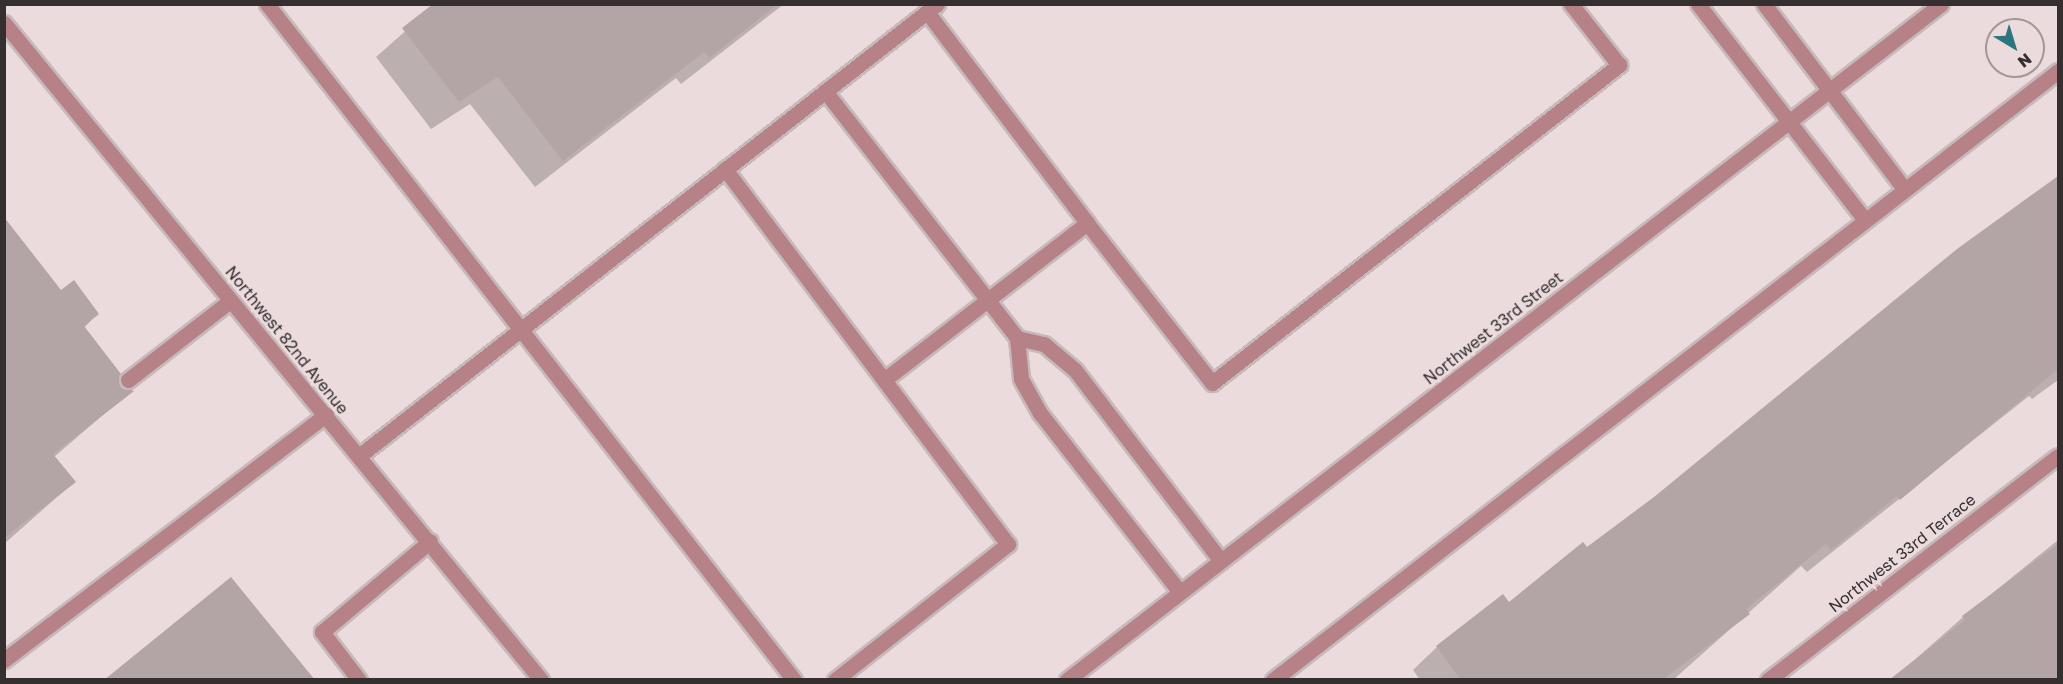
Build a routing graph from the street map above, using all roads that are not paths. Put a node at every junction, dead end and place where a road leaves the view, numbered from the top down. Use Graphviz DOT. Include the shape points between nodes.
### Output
graph roads {
  1 [pos="267,4"];
  2 [pos="1571,4"];
  3 [pos="1698,4"];
  4 [pos="1764,4"];
  5 [pos="1941,4"];
  6 [pos="932,8"];
  7 [pos="4,23"];
  8 [pos="2058,71"];
  9 [pos="1829,91"];
  10 [pos="825,92"];
  11 [pos="1789,122"];
  12 [pos="725,169"];
  13 [pos="1905,190"];
  14 [pos="1865,220"];
  15 [pos="1087,223"];
  16 [pos="231,300"];
  17 [pos="988,300"];
  18 [pos="521,328"];
  19 [pos="1017,338"];
  20 [pos="128,380"];
  21 [pos="884,380"];
  22 [pos="326,415"];
  23 [pos="359,456"];
  24 [pos="2058,456"];
  25 [pos="430,542"];
  26 [pos="1221,561"];
  27 [pos="1180,592"];
  28 [pos="4,660"];
  29 [pos="359,680"];
  30 [pos="541,680"];
  31 [pos="794,680"];
  32 [pos="835,680"];
  33 [pos="1067,680"];
  34 [pos="1273,680"];
  35 [pos="1768,680"];
  1 -- 18 [label="street"];
  2 -- 15 [label="street" via="1619,65 1212,383"];
  3 -- 11 [label="street"];
  4 -- 9 [label="street"];
  5 -- 9 [label="street, Northwest 33rd Street"];
  6 -- 10 [label="street"];
  6 -- 15 [label="street"];
  7 -- 16 [label="street, Northwest 82nd Avenue"];
  8 -- 13 [label="street"];
  9 -- 11 [label="street, Northwest 33rd Street"];
  9 -- 13 [label="street"];
  10 -- 12 [label="street"];
  10 -- 17 [label="street"];
  11 -- 14 [label="street"];
  11 -- 26 [label="street, Northwest 33rd Street"];
  12 -- 18 [label="street"];
  12 -- 21 [label="street"];
  13 -- 14 [label="street"];
  14 -- 34 [label="street"];
  15 -- 17 [label="street"];
  16 -- 20 [label="street"];
  16 -- 22 [label="street, Northwest 82nd Avenue"];
  17 -- 19 [label="street"];
  17 -- 21 [label="street"];
  18 -- 23 [label="street"];
  18 -- 31 [label="street"];
  19 -- 26 [label="street" via="1044,345 1075,370"];
  19 -- 27 [label="street" via="1021,379 1041,414"];
  21 -- 32 [label="street" via="1008,544"];
  22 -- 23 [label="street, Northwest 82nd Avenue"];
  22 -- 28 [label="street"];
  23 -- 25 [label="street, Northwest 82nd Avenue"];
  24 -- 35 [label="street, Northwest 33rd Terrace"];
  25 -- 29 [label="street" via="322,633"];
  25 -- 30 [label="street, Northwest 82nd Avenue"];
  26 -- 27 [label="street, Northwest 33rd Street"];
  27 -- 33 [label="street, Northwest 33rd Street"];
}
